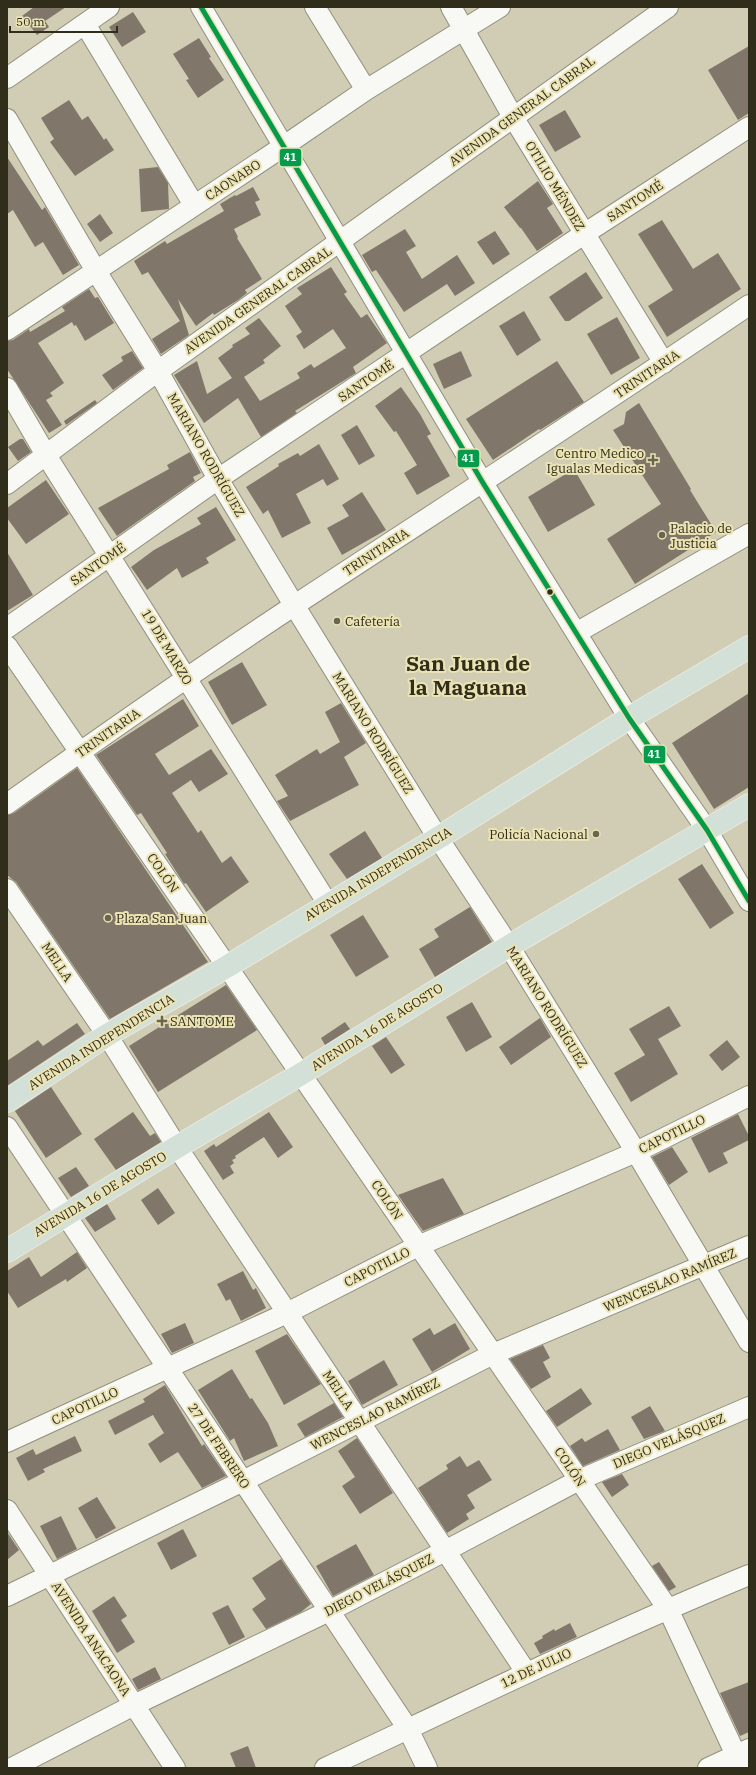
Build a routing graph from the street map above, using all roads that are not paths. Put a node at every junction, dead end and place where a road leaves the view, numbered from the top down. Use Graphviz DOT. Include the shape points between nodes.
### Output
graph roads {
  1 [pos="109,7"];
  2 [pos="201,7"];
  3 [pos="316,7"];
  4 [pos="452,7"];
  5 [pos="500,7"];
  6 [pos="668,7"];
  7 [pos="84,24"];
  8 [pos="464,28"];
  9 [pos="7,78"];
  10 [pos="366,90"];
  11 [pos="513,117"];
  12 [pos="7,118"];
  13 [pos="749,127"];
  14 [pos="284,146"];
  15 [pos="194,205"];
  16 [pos="584,234"];
  17 [pos="339,242"];
  18 [pos="96,271"];
  19 [pos="749,305"];
  20 [pos="7,330"];
  21 [pos="407,354"];
  22 [pos="664,363"];
  23 [pos="158,371"];
  24 [pos="7,388"];
  25 [pos="46,454"];
  26 [pos="218,479"];
  27 [pos="483,483"];
  28 [pos="7,484"];
  29 [pos="749,534"];
  30 [pos="111,556"];
  31 [pos="294,605"];
  32 [pos="7,628"];
  33 [pos="576,633"];
  34 [pos="7,646"];
  35 [pos="749,647"];
  36 [pos="186,678"];
  37 [pos="629,718"];
  38 [pos="80,752"];
  39 [pos="7,804"];
  40 [pos="749,805"];
  41 [pos="707,830"];
  42 [pos="438,838"];
  43 [pos="7,889"];
  44 [pos="749,901"];
  45 [pos="328,904"];
  46 [pos="509,946"];
  47 [pos="228,966"];
  48 [pos="107,1035"];
  49 [pos="301,1074"];
  50 [pos="749,1096"];
  51 [pos="7,1101"];
  52 [pos="7,1126"];
  53 [pos="177,1147"];
  54 [pos="636,1152"];
  55 [pos="66,1215"];
  56 [pos="418,1246"];
  57 [pos="749,1246"];
  58 [pos="7,1252"];
  59 [pos="705,1266"];
  60 [pos="287,1313"];
  61 [pos="749,1342"];
  62 [pos="493,1354"];
  63 [pos="168,1368"];
  64 [pos="749,1407"];
  65 [pos="360,1422"];
  66 [pos="7,1442"];
  67 [pos="579,1480"];
  68 [pos="243,1481"];
  69 [pos="7,1510"];
  70 [pos="445,1551"];
  71 [pos="50,1575"];
  72 [pos="749,1575"];
  73 [pos="7,1596"];
  74 [pos="668,1608"];
  75 [pos="329,1611"];
  76 [pos="526,1672"];
  77 [pos="134,1705"];
  78 [pos="408,1729"];
  79 [pos="742,1757"];
  80 [pos="12,1768"];
  81 [pos="175,1768"];
  82 [pos="325,1768"];
  83 [pos="427,1768"];
  84 [pos="708,1768"];
  1 -- 7 [label="street"];
  2 -- 14 [label="street"];
  3 -- 10 [label="street"];
  4 -- 8 [label="street, OTILIO MÉNDEZ"];
  5 -- 8 [label="street, CAONABO"];
  6 -- 11 [label="street, AVENIDA GENERAL CABRAL"];
  7 -- 9 [label="street"];
  7 -- 15 [label="street"];
  8 -- 10 [label="street, CAONABO"];
  8 -- 11 [label="street, OTILIO MÉNDEZ"];
  10 -- 14 [label="street, CAONABO"];
  11 -- 16 [label="street, OTILIO MÉNDEZ"];
  11 -- 17 [label="street, AVENIDA GENERAL CABRAL"];
  12 -- 18 [label="street, MARIANO RODRÍGUEZ"];
  13 -- 16 [label="street, SANTOMÉ"];
  14 -- 15 [label="street, CAONABO"];
  14 -- 17 [label="street"];
  15 -- 18 [label="street, CAONABO"];
  16 -- 21 [label="street, SANTOMÉ"];
  16 -- 22 [label="street, OTILIO MÉNDEZ"];
  17 -- 21 [label="street"];
  17 -- 23 [label="street, AVENIDA GENERAL CABRAL"];
  18 -- 20 [label="street, CAONABO"];
  18 -- 23 [label="street, MARIANO RODRÍGUEZ"];
  19 -- 22 [label="street, TRINITARIA"];
  21 -- 26 [label="street, SANTOMÉ"];
  21 -- 27 [label="street"];
  22 -- 27 [label="street, TRINITARIA"];
  23 -- 25 [label="street, AVENIDA GENERAL CABRAL"];
  23 -- 26 [label="street, MARIANO RODRÍGUEZ"];
  24 -- 25 [label="street, 19 DE MARZO"];
  25 -- 28 [label="street, AVENIDA GENERAL CABRAL"];
  25 -- 30 [label="street, 19 DE MARZO"];
  26 -- 30 [label="street, SANTOMÉ"];
  26 -- 31 [label="street, MARIANO RODRÍGUEZ"];
  27 -- 31 [label="street, TRINITARIA"];
  27 -- 33 [label="street"];
  29 -- 33 [label="street"];
  30 -- 32 [label="street, SANTOMÉ"];
  30 -- 36 [label="street, 19 DE MARZO"];
  31 -- 36 [label="street, TRINITARIA"];
  31 -- 42 [label="street, MARIANO RODRÍGUEZ"];
  33 -- 37 [label="street"];
  34 -- 38 [label="street, COLÓN"];
  35 -- 37 [label="main road, AVENIDA INDEPENDENCIA"];
  36 -- 38 [label="street, TRINITARIA"];
  36 -- 45 [label="street, 19 DE MARZO"];
  37 -- 41 [label="street"];
  37 -- 42 [label="main road, AVENIDA INDEPENDENCIA"];
  38 -- 39 [label="street, TRINITARIA"];
  38 -- 47 [label="street, COLÓN"];
  40 -- 41 [label="main road, AVENIDA 16 DE AGOSTO"];
  41 -- 44 [label="street"];
  41 -- 46 [label="main road, AVENIDA 16 DE AGOSTO"];
  42 -- 45 [label="main road, AVENIDA INDEPENDENCIA"];
  42 -- 46 [label="street, MARIANO RODRÍGUEZ"];
  43 -- 48 [label="street, MELLA"];
  45 -- 47 [label="main road, AVENIDA INDEPENDENCIA"];
  46 -- 49 [label="main road, AVENIDA 16 DE AGOSTO"];
  46 -- 54 [label="street, MARIANO RODRÍGUEZ"];
  47 -- 48 [label="main road, AVENIDA INDEPENDENCIA"];
  47 -- 49 [label="street, COLÓN"];
  48 -- 51 [label="main road, AVENIDA INDEPENDENCIA"];
  48 -- 53 [label="street, MELLA"];
  49 -- 53 [label="main road, AVENIDA 16 DE AGOSTO"];
  49 -- 56 [label="street, COLÓN"];
  50 -- 54 [label="street, CAPOTILLO"];
  52 -- 55 [label="street, 27 DE FEBRERO"];
  53 -- 55 [label="main road, AVENIDA 16 DE AGOSTO"];
  53 -- 60 [label="street, MELLA"];
  54 -- 56 [label="street, CAPOTILLO"];
  54 -- 59 [label="street, MARIANO RODRÍGUEZ"];
  55 -- 58 [label="main road, AVENIDA 16 DE AGOSTO"];
  55 -- 63 [label="street, 27 DE FEBRERO"];
  56 -- 60 [label="street, CAPOTILLO"];
  56 -- 62 [label="street, COLÓN"];
  57 -- 59 [label="street, WENCESLAO RAMÍREZ"];
  59 -- 61 [label="street, MARIANO RODRÍGUEZ"];
  59 -- 62 [label="street, WENCESLAO RAMÍREZ"];
  60 -- 63 [label="street, CAPOTILLO"];
  60 -- 65 [label="street, MELLA"];
  62 -- 65 [label="street, WENCESLAO RAMÍREZ"];
  62 -- 67 [label="street, COLÓN"];
  63 -- 66 [label="street, CAPOTILLO"];
  63 -- 68 [label="street, 27 DE FEBRERO"];
  64 -- 67 [label="street, DIEGO VELÁSQUEZ"];
  65 -- 68 [label="street, WENCESLAO RAMÍREZ"];
  65 -- 70 [label="street, MELLA"];
  67 -- 70 [label="street, DIEGO VELÁSQUEZ"];
  67 -- 74 [label="street, COLÓN"];
  68 -- 71 [label="street, WENCESLAO RAMÍREZ"];
  68 -- 75 [label="street, 27 DE FEBRERO"];
  69 -- 71 [label="street, AVENIDA ANACAONA"];
  70 -- 75 [label="street, DIEGO VELÁSQUEZ"];
  70 -- 76 [label="street, MELLA"];
  71 -- 73 [label="street, WENCESLAO RAMÍREZ"];
  71 -- 77 [label="street, AVENIDA ANACAONA"];
  72 -- 74 [label="street, 12 DE JULIO"];
  74 -- 76 [label="street, 12 DE JULIO"];
  74 -- 79 [label="street, COLÓN"];
  75 -- 77 [label="street, DIEGO VELÁSQUEZ"];
  75 -- 78 [label="street, 27 DE FEBRERO"];
  76 -- 78 [label="street, 12 DE JULIO"];
  77 -- 80 [label="street, DIEGO VELÁSQUEZ"];
  77 -- 81 [label="street, AVENIDA ANACAONA"];
  78 -- 82 [label="street, 12 DE JULIO"];
  78 -- 83 [label="street, 27 DE FEBRERO"];
  79 -- 84 [label="street"];
}
